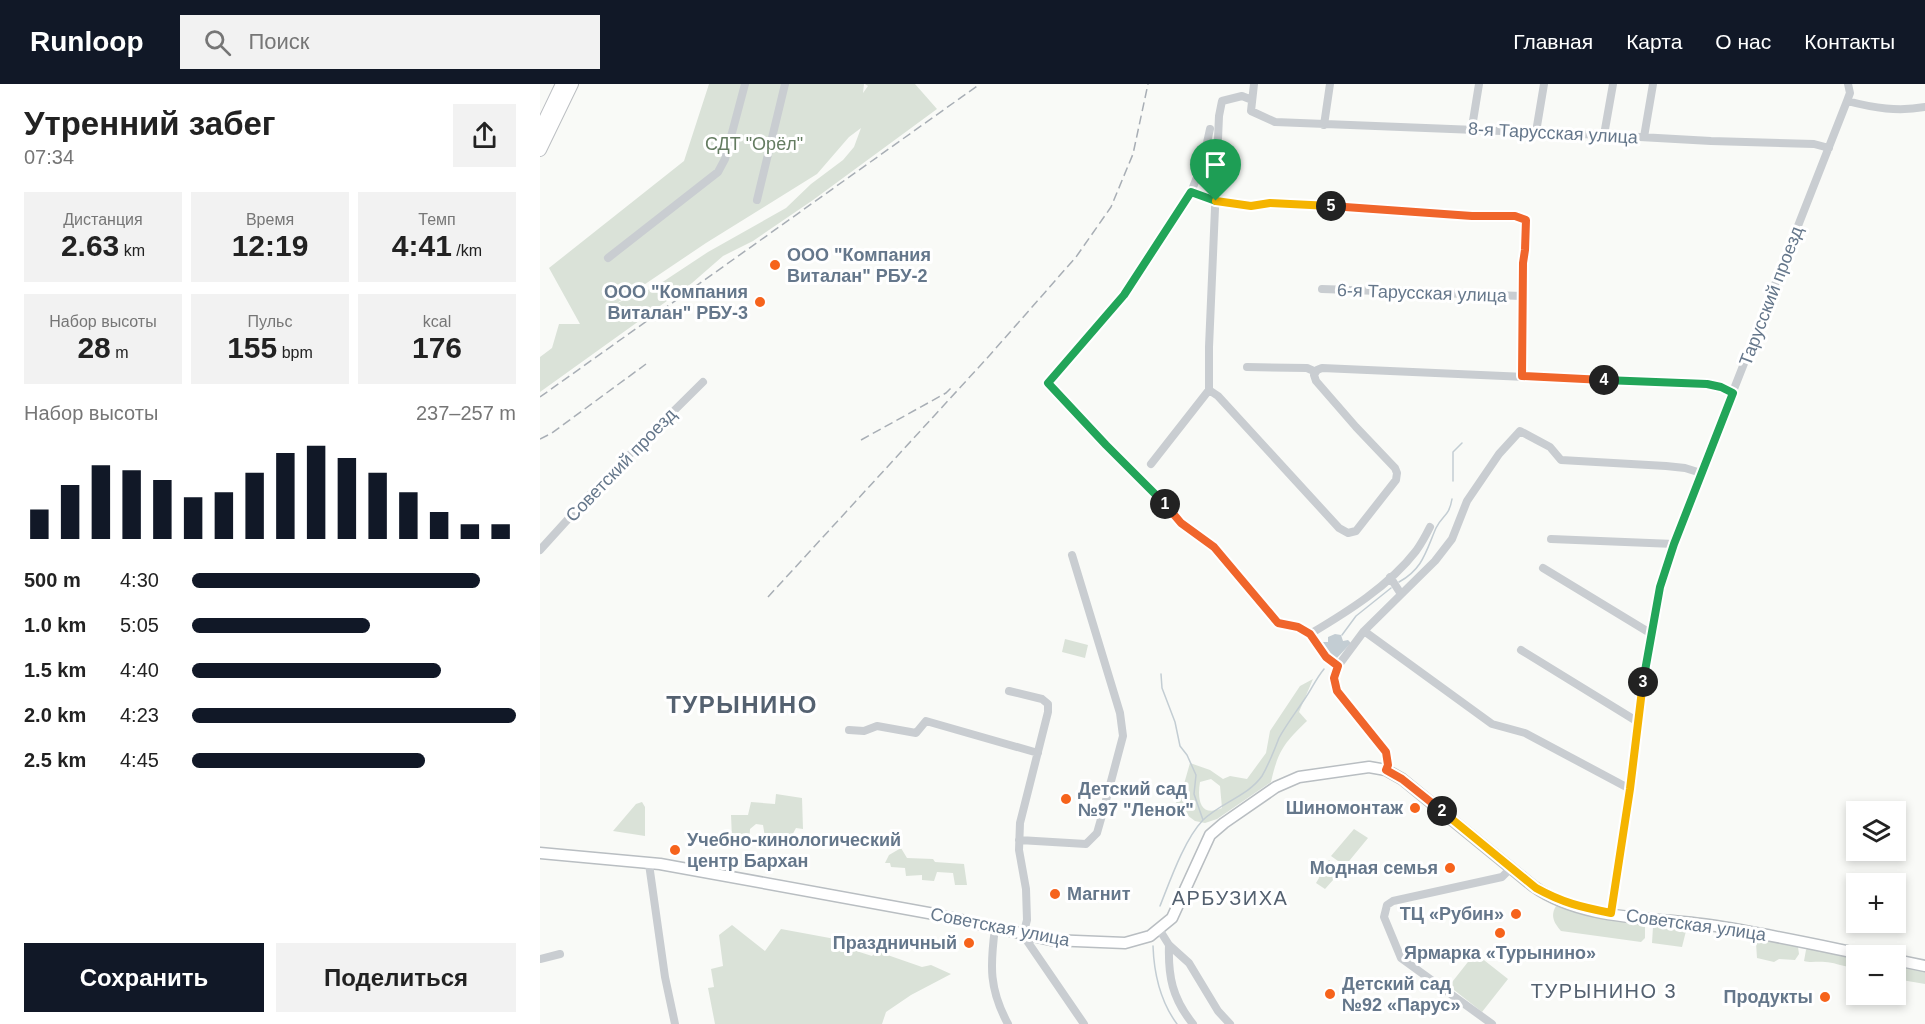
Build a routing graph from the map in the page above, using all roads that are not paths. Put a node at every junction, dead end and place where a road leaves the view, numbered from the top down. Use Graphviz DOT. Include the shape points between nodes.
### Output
graph roads {
  1 [pos="562,84"];
  2 [pos="572,84"];
  3 [pos="745,84"];
  4 [pos="785,84"];
  5 [pos="1254,84"];
  6 [pos="1330,84"];
  7 [pos="1479,84"];
  8 [pos="1544,84"];
  9 [pos="1613,84"];
  10 [pos="1653,84"];
  11 [pos="1848,84"];
  12 [pos="1252,100"];
  13 [pos="1848,101"];
  14 [pos="1925,107"];
  15 [pos="1324,125"];
  16 [pos="1210,129"];
  17 [pos="1475,129"];
  18 [pos="540,130"];
  19 [pos="1536,132"];
  20 [pos="1604,135"];
  21 [pos="1644,137"];
  22 [pos="1829,148"];
  23 [pos="540,150"];
  24 [pos="1191,192"];
  25 [pos="757,200"];
  26 [pos="1216,201"];
  27 [pos="608,258"];
  28 [pos="1322,289"];
  29 [pos="1522,296"];
  30 [pos="1247,367"];
  31 [pos="1316,372"];
  32 [pos="1522,376"];
  33 [pos="703,382"];
  34 [pos="1209,390"];
  35 [pos="1733,393"];
  36 [pos="1151,464"];
  37 [pos="1701,473"];
  38 [pos="1430,527"];
  39 [pos="1551,539"];
  40 [pos="1674,544"];
  41 [pos="540,550"];
  42 [pos="1072,555"];
  43 [pos="1543,568"];
  44 [pos="1390,577"];
  45 [pos="1401,594"];
  46 [pos="1364,631"];
  47 [pos="1650,633"];
  48 [pos="1310,634"];
  49 [pos="1521,650"];
  50 [pos="1338,666"];
  51 [pos="1009,691"];
  52 [pos="1638,722"];
  53 [pos="849,730"];
  54 [pos="1038,753"];
  55 [pos="1386,770"];
  56 [pos="1630,789"];
  57 [pos="1019,840"];
  58 [pos="540,853"];
  59 [pos="649,864"];
  60 [pos="1510,868"];
  61 [pos="1611,913"];
  62 [pos="995,928"];
  63 [pos="1160,930"];
  64 [pos="1023,935"];
  65 [pos="1169,945"];
  66 [pos="1846,951"];
  67 [pos="560,954"];
  68 [pos="540,959"];
  69 [pos="1906,962"];
  70 [pos="1925,966"];
  71 [pos="675,1024"];
  72 [pos="1008,1024"];
  73 [pos="1084,1024"];
  74 [pos="1193,1024"];
  75 [pos="1230,1024"];
  76 [pos="1492,1024"];
  1 -- 18 [label="highway"];
  2 -- 23 [label="highway"];
  3 -- 27 [label="street" via="726,159 718,172"];
  4 -- 25 [label="street"];
  5 -- 12 [label="street"];
  6 -- 15 [label="street"];
  7 -- 17 [label="street"];
  8 -- 19 [label="street"];
  9 -- 20 [label="street"];
  10 -- 21 [label="street"];
  11 -- 13 [label="street"];
  12 -- 15 [label="street, 8-я Тарусская улица" via="1251,111 1275,122"];
  12 -- 26 [label="street" via="1242,96 1222,101"];
  13 -- 14 [label="street" via="1905,111"];
  13 -- 22 [label="street, Тарусский проезд"];
  15 -- 17 [label="street, 8-я Тарусская улица"];
  16 -- 24 [label="street"];
  17 -- 19 [label="street, 8-я Тарусская улица"];
  19 -- 20 [label="street, 8-я Тарусская улица"];
  20 -- 21 [label="street, 8-я Тарусская улица"];
  21 -- 22 [label="street, 8-я Тарусская улица" via="1814,144"];
  22 -- 35 [label="street, Тарусский проезд"];
  24 -- 26 [label="street"];
  24 -- 48 [label="street" via="1124,295 1048,383 1181,523 1214,547 1278,623"];
  26 -- 29 [label="street" via="1251,206 1270,203 1515,216 1526,220"];
  26 -- 34 [label="street"];
  28 -- 29 [label="street, 6-я Тарусская улица"];
  29 -- 32 [label="street"];
  30 -- 31 [label="street" via="1307,368"];
  31 -- 32 [label="street" via="1322,368"];
  31 -- 34 [label="street" via="1316,381 1397,473 1396,480 1356,531 1348,533"];
  32 -- 35 [label="street" via="1707,384"];
  33 -- 41 [label="street, Советский проезд"];
  34 -- 36 [label="street"];
  35 -- 37 [label="street, Тарусский проезд"];
  37 -- 40 [label="street, Тарусский проезд"];
  37 -- 45 [label="street" via="1666,466 1561,460 1550,447 1520,431 1467,501 1452,539"];
  38 -- 44 [label="street" via="1416,551"];
  39 -- 40 [label="street"];
  40 -- 47 [label="street, Тарусский проезд"];
  42 -- 57 [label="street" via="1120,713 1123,736 1101,819 1090,841 1086,844"];
  43 -- 47 [label="street"];
  44 -- 45 [label="street"];
  44 -- 48 [label="street" via="1343,615"];
  45 -- 46 [label="street"];
  46 -- 50 [label="street"];
  46 -- 56 [label="street" via="1492,724 1525,733"];
  47 -- 52 [label="street, Тарусский проезд"];
  48 -- 50 [label="street" via="1326,657"];
  49 -- 52 [label="street"];
  50 -- 55 [label="street" via="1334,678 1337,691 1386,752"];
  51 -- 54 [label="street" via="1048,704"];
  52 -- 56 [label="street, Тарусский проезд"];
  53 -- 54 [label="street" via="864,731 878,726 916,733 926,721"];
  54 -- 57 [label="street"];
  55 -- 60 [label="main road, Советская улица"];
  55 -- 63 [label="main road, Советская улица" via="1352,768 1299,777 1248,806 1210,835 1172,918"];
  56 -- 61 [label="street, Тарусский проезд"];
  57 -- 64 [label="street" via="1026,889 1027,920"];
  58 -- 59 [label="main road, Советская улица"];
  59 -- 62 [label="main road, Советская улица"];
  59 -- 71 [label="street"];
  60 -- 61 [label="main road, Советская улица" via="1554,898"];
  60 -- 76 [label="street" via="1503,877 1393,901 1384,917 1401,958"];
  61 -- 66 [label="main road, Советская улица" via="1709,925"];
  62 -- 64 [label="main road, Советская улица"];
  62 -- 72 [label="street" via="992,983"];
  63 -- 64 [label="main road, Советская улица" via="1125,943"];
  63 -- 65 [label="street"];
  64 -- 73 [label="street"];
  65 -- 74 [label="street" via="1168,972 1174,993"];
  65 -- 75 [label="street" via="1189,963"];
  67 -- 68 [label="street"];
  69 -- 70 [label="main road"];
}
